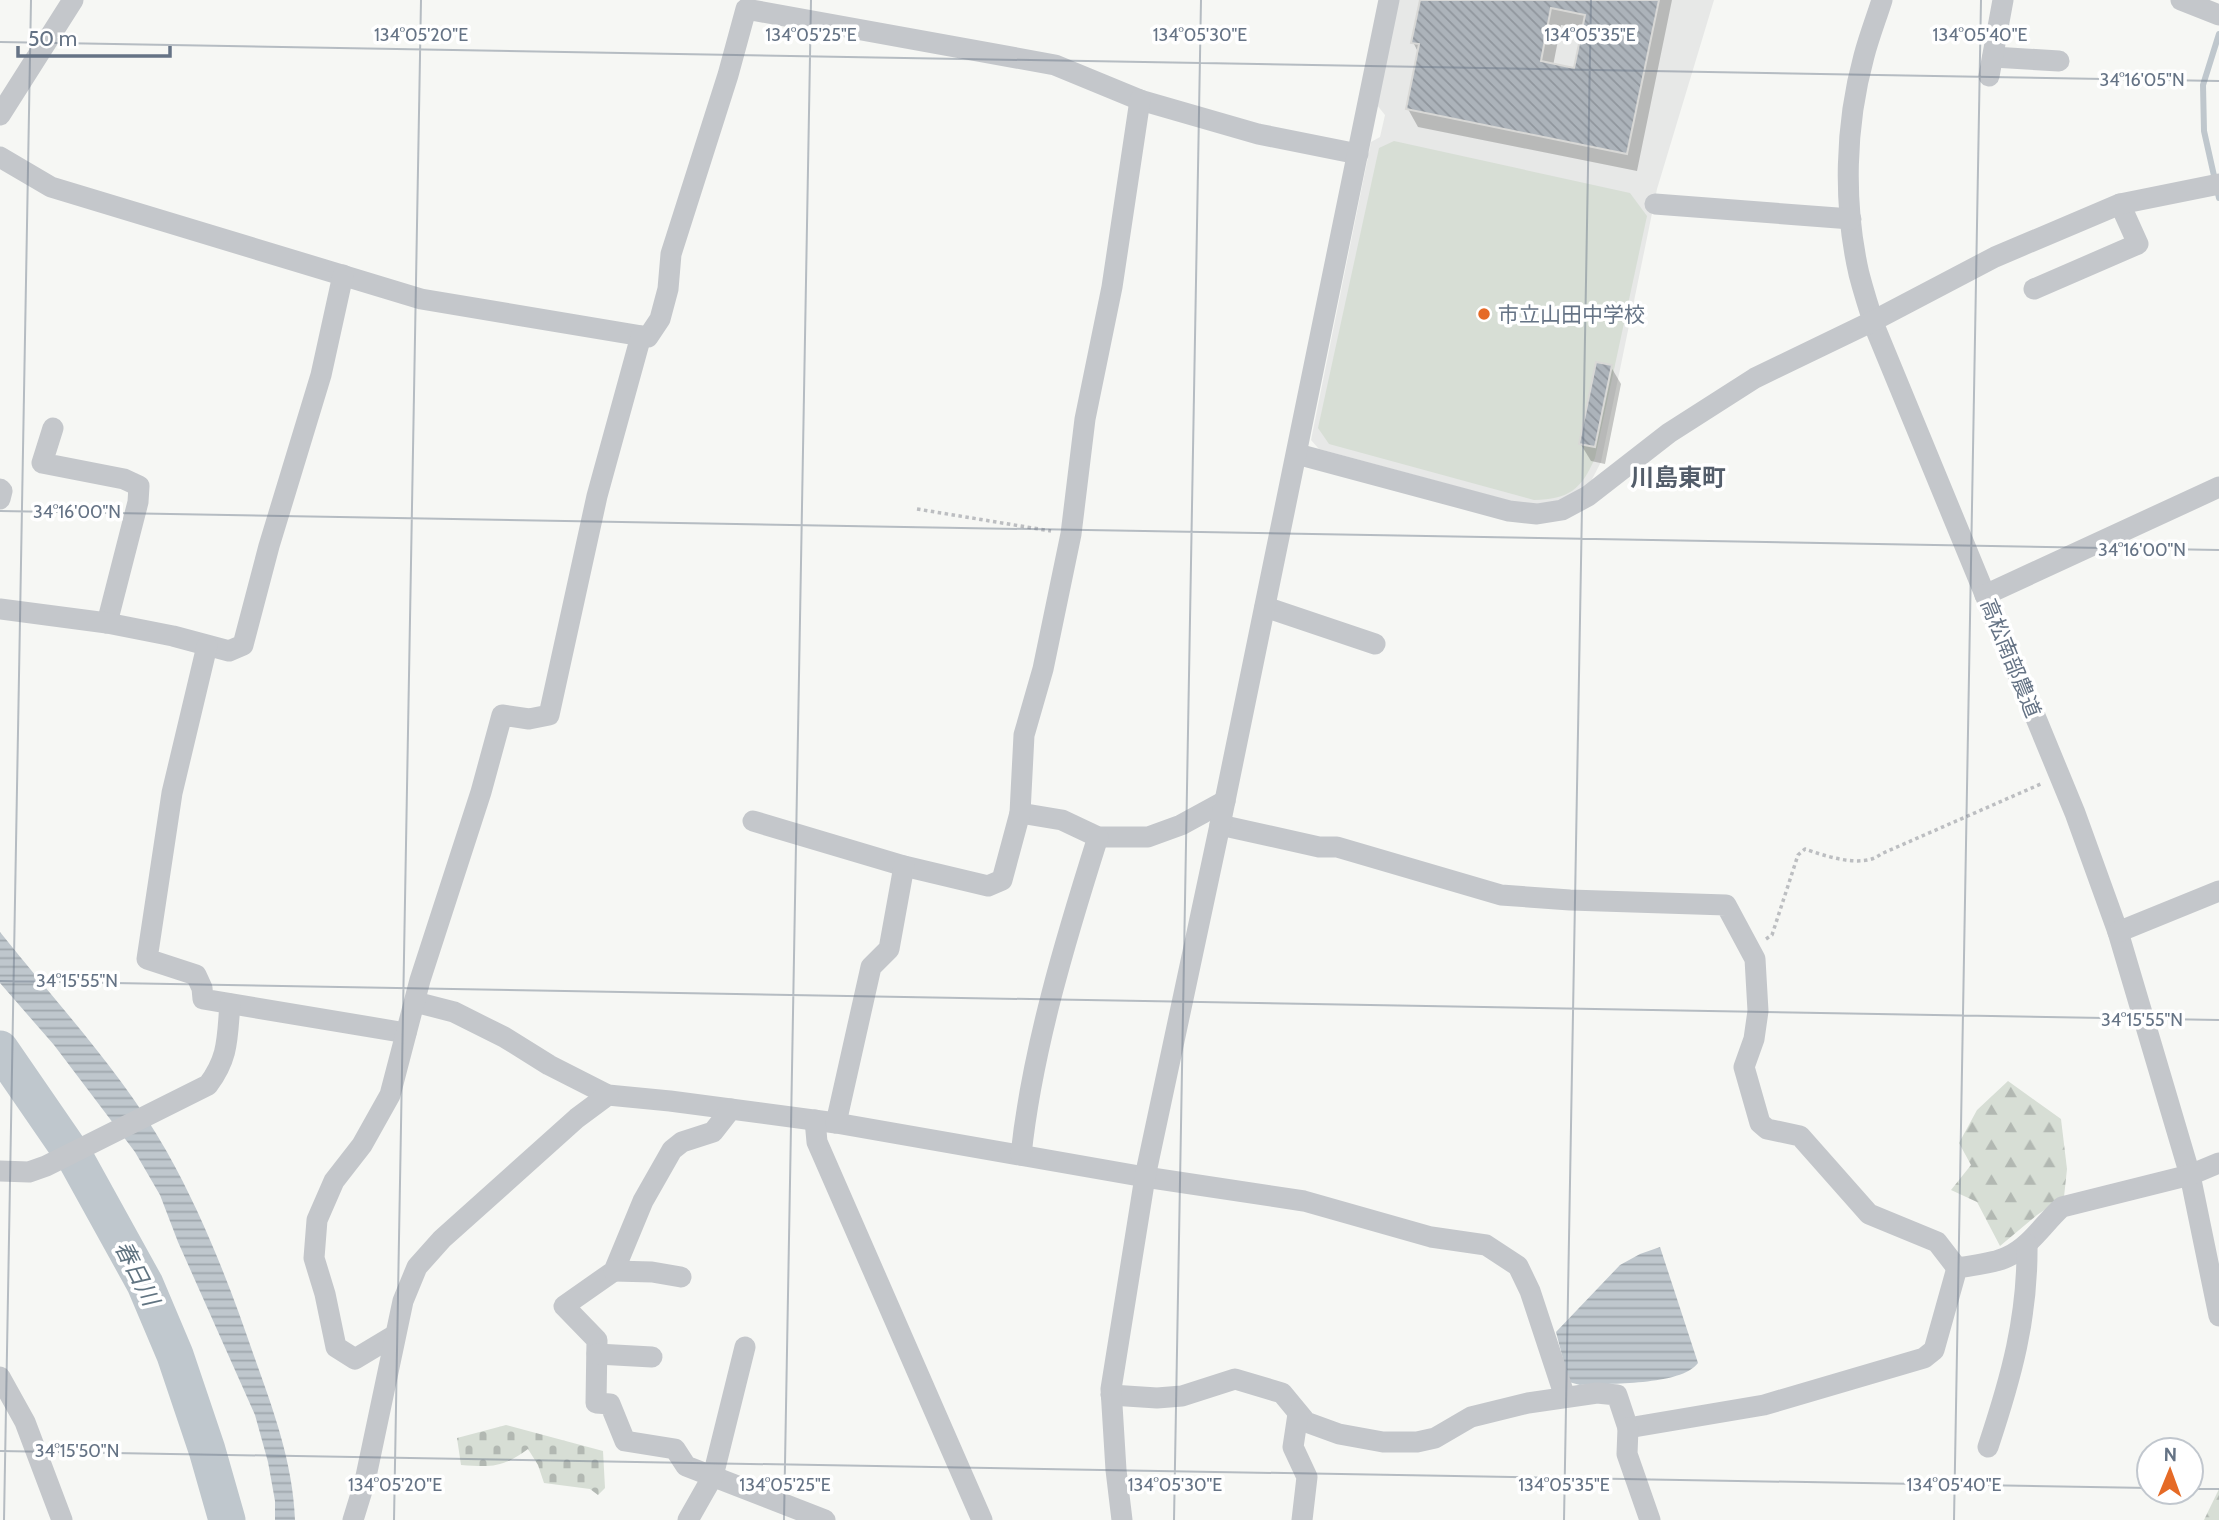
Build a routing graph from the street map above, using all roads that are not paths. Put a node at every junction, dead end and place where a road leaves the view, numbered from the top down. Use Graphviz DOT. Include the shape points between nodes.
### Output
graph roads {
  1 [pos="72,0"];
  2 [pos="1389,0"];
  3 [pos="1882,0"];
  4 [pos="2003,0"];
  5 [pos="2181,0"];
  6 [pos="741,4"];
  7 [pos="2211,8"];
  8 [pos="2059,61"];
  9 [pos="1140,100"];
  10 [pos="0,115"];
  11 [pos="1358,154"];
  12 [pos="0,157"];
  13 [pos="2214,185"];
  14 [pos="1655,204"];
  15 [pos="2120,204"];
  16 [pos="1851,219"];
  17 [pos="343,275"];
  18 [pos="2034,289"];
  19 [pos="1873,321"];
  20 [pos="641,336"];
  21 [pos="53,428"];
  22 [pos="1297,454"];
  23 [pos="2219,487"];
  24 [pos="0,489"];
  25 [pos="0,499"];
  26 [pos="1986,595"];
  27 [pos="1265,607"];
  28 [pos="0,609"];
  29 [pos="107,623"];
  30 [pos="1375,643"];
  31 [pos="207,646"];
  32 [pos="1225,801"];
  33 [pos="1020,813"];
  34 [pos="753,821"];
  35 [pos="1220,825"];
  36 [pos="1097,838"];
  37 [pos="904,866"];
  38 [pos="2219,891"];
  39 [pos="2118,932"];
  40 [pos="415,1002"];
  41 [pos="230,1004"];
  42 [pos="406,1033"];
  43 [pos="608,1095"];
  44 [pos="731,1109"];
  45 [pos="825,1122"];
  46 [pos="1021,1155"];
  47 [pos="2219,1163"];
  48 [pos="0,1171"];
  49 [pos="2190,1175"];
  50 [pos="1145,1177"];
  51 [pos="2027,1244"];
  52 [pos="1958,1268"];
  53 [pos="614,1271"];
  54 [pos="681,1277"];
  55 [pos="2219,1316"];
  56 [pos="395,1335"];
  57 [pos="745,1347"];
  58 [pos="597,1354"];
  59 [pos="652,1357"];
  60 [pos="0,1377"];
  61 [pos="1111,1395"];
  62 [pos="1565,1397"];
  63 [pos="1298,1414"];
  64 [pos="1628,1428"];
  65 [pos="1988,1447"];
  66 [pos="713,1476"];
  67 [pos="62,1520"];
  68 [pos="353,1520"];
  69 [pos="688,1520"];
  70 [pos="825,1520"];
  71 [pos="982,1520"];
  72 [pos="1122,1520"];
  73 [pos="1302,1520"];
  74 [pos="1650,1520"];
  1 -- 10 [label="street"];
  2 -- 11 [label="street"];
  3 -- 16 [label="street, 高松南部農道" via="1863,57 1852,122"];
  4 -- 8 [label="street" via="1991,67"];
  5 -- 7 [label="street"];
  6 -- 9 [label="street" via="1055,65"];
  6 -- 20 [label="street" via="728,75 671,254 660,319 648,337"];
  9 -- 11 [label="street" via="1258,134"];
  9 -- 33 [label="street" via="1112,287 1085,419 1071,534 1024,735"];
  11 -- 22 [label="street"];
  12 -- 17 [label="street" via="51,187"];
  13 -- 15 [label="street"];
  14 -- 16 [label="street"];
  15 -- 18 [label="street" via="2138,244"];
  15 -- 19 [label="street" via="1995,257"];
  16 -- 19 [label="street, 高松南部農道" via="1859,273"];
  17 -- 20 [label="street" via="421,299"];
  17 -- 31 [label="street" via="321,375 243,645 229,650"];
  19 -- 22 [label="street" via="1755,378 1562,510 1537,514 1508,511"];
  19 -- 26 [label="street, 高松南部農道"];
  20 -- 40 [label="street" via="597,496 549,715 529,719 502,715"];
  21 -- 29 [label="street" via="42,463 139,486"];
  22 -- 27 [label="street"];
  23 -- 26 [label="street"];
  24 -- 25 [label="street"];
  26 -- 39 [label="street, 高松南部農道"];
  27 -- 30 [label="street"];
  27 -- 32 [label="street"];
  28 -- 29 [label="street"];
  29 -- 31 [label="street"];
  31 -- 41 [label="street" via="172,793 147,959 197,975 203,999"];
  32 -- 35 [label="street"];
  32 -- 36 [label="street" via="1148,837"];
  33 -- 36 [label="street" via="1062,820"];
  33 -- 37 [label="street" via="1002,880 988,886"];
  34 -- 37 [label="street"];
  35 -- 50 [label="street"];
  35 -- 52 [label="street" via="1319,848 1337,847 1501,895 1726,905 1755,959 1758,1011 1744,1067 1760,1123 1767,1129 1800,1136 1869,1214 1937,1242"];
  36 -- 46 [label="street" via="1031,1083"];
  37 -- 45 [label="street" via="889,949 871,967"];
  38 -- 39 [label="street"];
  39 -- 49 [label="street, 高松南部農道"];
  40 -- 42 [label="street"];
  40 -- 43 [label="street" via="454,1012"];
  41 -- 42 [label="street"];
  41 -- 48 [label="street" via="226,1055 208,1085 29,1172"];
  42 -- 56 [label="street" via="390,1095 334,1181 317,1220 314,1258 336,1347 355,1359"];
  43 -- 44 [label="street"];
  43 -- 56 [label="street" via="442,1239 417,1267"];
  44 -- 45 [label="street"];
  44 -- 53 [label="street" via="713,1132 672,1150 643,1200"];
  45 -- 46 [label="street"];
  45 -- 71 [label="street" via="817,1142"];
  46 -- 50 [label="street"];
  47 -- 49 [label="street"];
  49 -- 51 [label="street" via="2062,1207"];
  49 -- 55 [label="street, 高松南部農道"];
  50 -- 61 [label="street"];
  50 -- 62 [label="street" via="1304,1201 1430,1237 1486,1245 1518,1266"];
  51 -- 52 [label="street" via="2007,1257"];
  51 -- 65 [label="street" via="2018,1346"];
  52 -- 64 [label="street" via="1934,1350 1924,1359 1764,1405"];
  53 -- 54 [label="street"];
  53 -- 58 [label="street" via="564,1306 597,1340"];
  56 -- 68 [label="street"];
  57 -- 66 [label="street"];
  58 -- 59 [label="street"];
  58 -- 66 [label="street" via="596,1403 610,1404 625,1441 675,1449 686,1466"];
  60 -- 67 [label="street" via="25,1422"];
  61 -- 63 [label="street" via="1182,1395 1235,1378 1282,1393"];
  61 -- 72 [label="street"];
  62 -- 63 [label="street" via="1471,1417 1435,1438 1417,1442 1382,1442 1339,1434 1306,1422"];
  62 -- 64 [label="street" via="1617,1395"];
  63 -- 73 [label="street" via="1293,1447 1307,1477"];
  64 -- 74 [label="street" via="1628,1454"];
  66 -- 69 [label="street"];
  66 -- 70 [label="street"];
}
